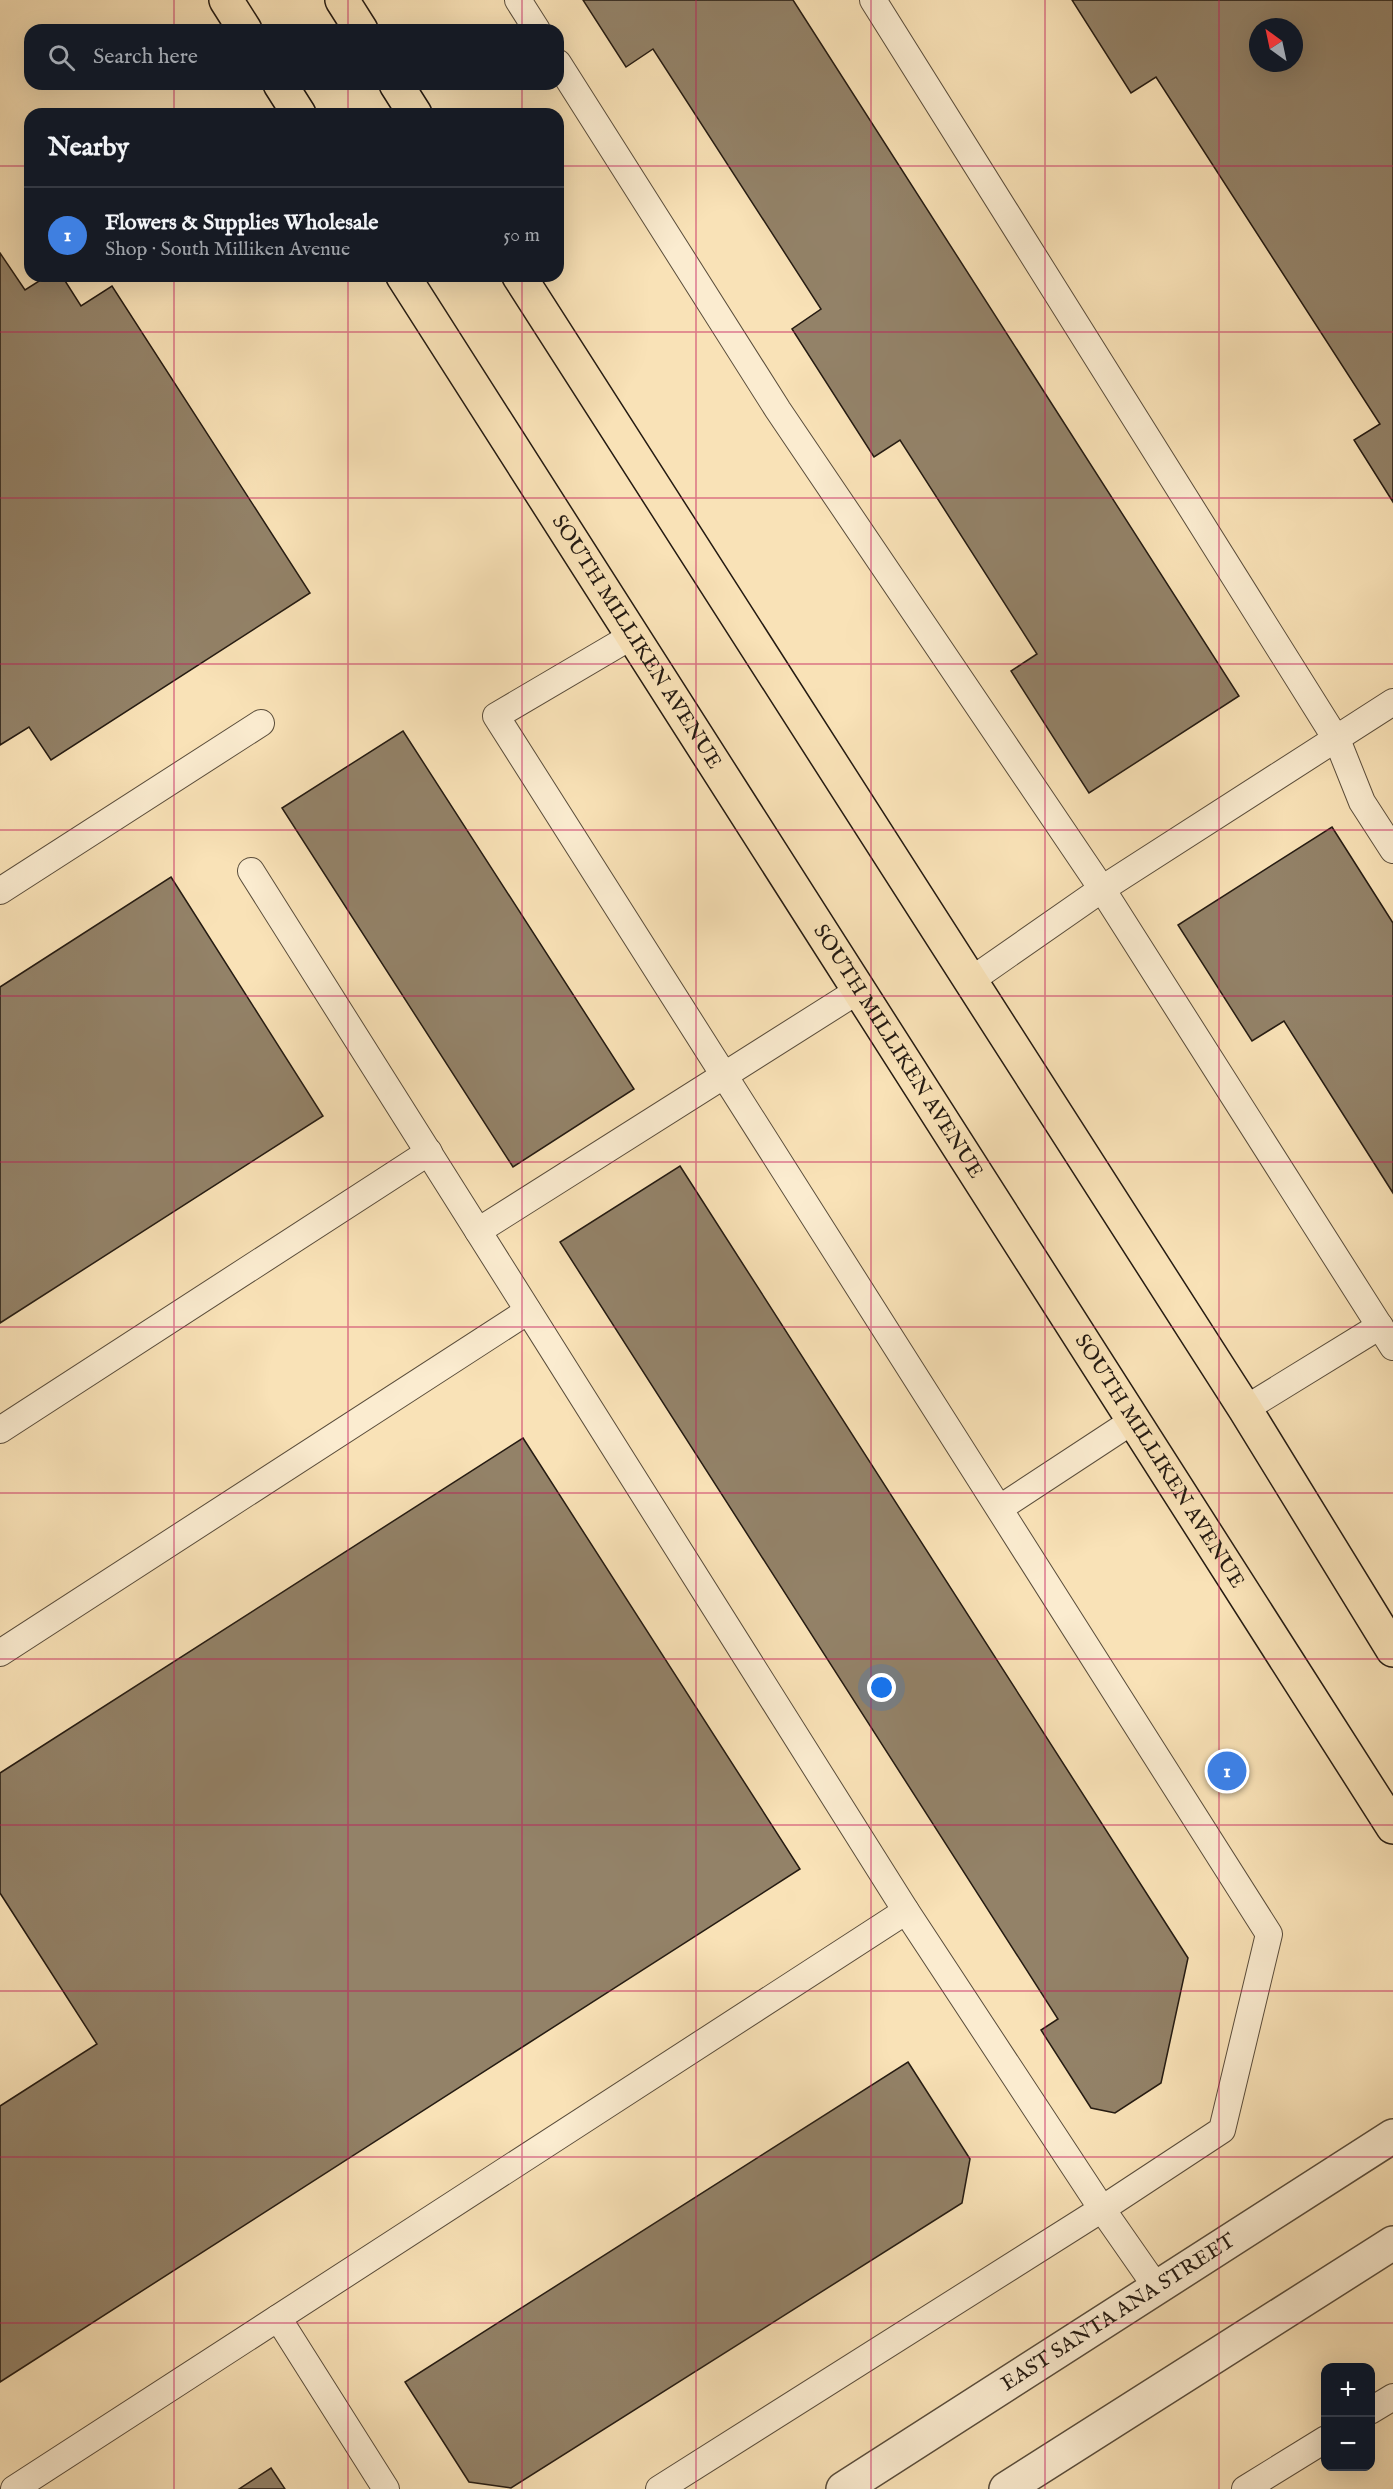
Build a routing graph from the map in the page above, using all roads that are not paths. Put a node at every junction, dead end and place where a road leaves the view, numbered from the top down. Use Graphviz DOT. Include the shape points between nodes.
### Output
graph roads {
  1 [pos="226,0"];
  2 [pos="342,0"];
  3 [pos="518,0"];
  4 [pos="873,0"];
  5 [pos="241,24"];
  6 [pos="357,24"];
  7 [pos="533,24"];
  8 [pos="564,72"];
  9 [pos="284,90"];
  10 [pos="400,90"];
  11 [pos="295,108"];
  12 [pos="411,108"];
  13 [pos="407,282"];
  14 [pos="523,282"];
  15 [pos="632,636"];
  16 [pos="1393,702"];
  17 [pos="261,723"];
  18 [pos="1335,738"];
  19 [pos="1393,850"];
  20 [pos="251,871"];
  21 [pos="1102,889"];
  22 [pos="0,891"];
  23 [pos="970,981"];
  24 [pos="859,990"];
  25 [pos="724,1076"];
  26 [pos="429,1152"];
  27 [pos="478,1231"];
  28 [pos="528,1311"];
  29 [pos="1386,1336"];
  30 [pos="1245,1409"];
  31 [pos="1134,1420"];
  32 [pos="0,1430"];
  33 [pos="1000,1508"];
  34 [pos="1393,1650"];
  35 [pos="0,1653"];
  36 [pos="1393,1827"];
  37 [pos="906,1911"];
  38 [pos="1393,2136"];
  39 [pos="1102,2209"];
  40 [pos="1393,2243"];
  41 [pos="1157,2288"];
  42 [pos="278,2318"];
  43 [pos="1393,2397"];
  44 [pos="1375,2408"];
  45 [pos="1321,2442"];
  46 [pos="14,2489"];
  47 [pos="386,2489"];
  48 [pos="659,2489"];
  49 [pos="843,2489"];
  50 [pos="1006,2489"];
  51 [pos="1245,2489"];
  1 -- 5 [label="main road"];
  2 -- 6 [label="main road"];
  3 -- 7 [label="lane"];
  4 -- 18 [label="lane"];
  8 -- 21 [label="lane" via="778,410"];
  9 -- 11 [label="main road"];
  10 -- 12 [label="main road"];
  13 -- 15 [label="main road, SOUTH MILLIKEN AVENUE"];
  14 -- 23 [label="main road"];
  15 -- 24 [label="main road, SOUTH MILLIKEN AVENUE"];
  15 -- 25 [label="lane" via="496,716"];
  16 -- 18 [label="lane"];
  17 -- 22 [label="lane"];
  18 -- 19 [label="lane" via="1362,802"];
  18 -- 21 [label="lane"];
  20 -- 26 [label="lane"];
  21 -- 23 [label="lane"];
  21 -- 29 [label="lane"];
  23 -- 30 [label="main road"];
  24 -- 25 [label="lane"];
  24 -- 31 [label="main road, SOUTH MILLIKEN AVENUE"];
  25 -- 27 [label="lane"];
  25 -- 33 [label="lane"];
  26 -- 27 [label="lane"];
  26 -- 32 [label="lane"];
  27 -- 28 [label="lane"];
  28 -- 35 [label="lane"];
  28 -- 37 [label="lane"];
  29 -- 30 [label="lane"];
  30 -- 34 [label="main road"];
  31 -- 33 [label="lane"];
  31 -- 36 [label="main road, SOUTH MILLIKEN AVENUE"];
  33 -- 39 [label="lane" via="1269,1934 1222,2130"];
  37 -- 39 [label="lane"];
  37 -- 42 [label="lane"];
  38 -- 41 [label="street, EAST SANTA ANA STREET"];
  39 -- 41 [label="lane"];
  39 -- 48 [label="lane"];
  40 -- 50 [label="street"];
  41 -- 49 [label="street, EAST SANTA ANA STREET"];
  42 -- 46 [label="lane"];
  42 -- 47 [label="lane"];
  43 -- 44 [label="lane"];
  45 -- 51 [label="lane"];
}
